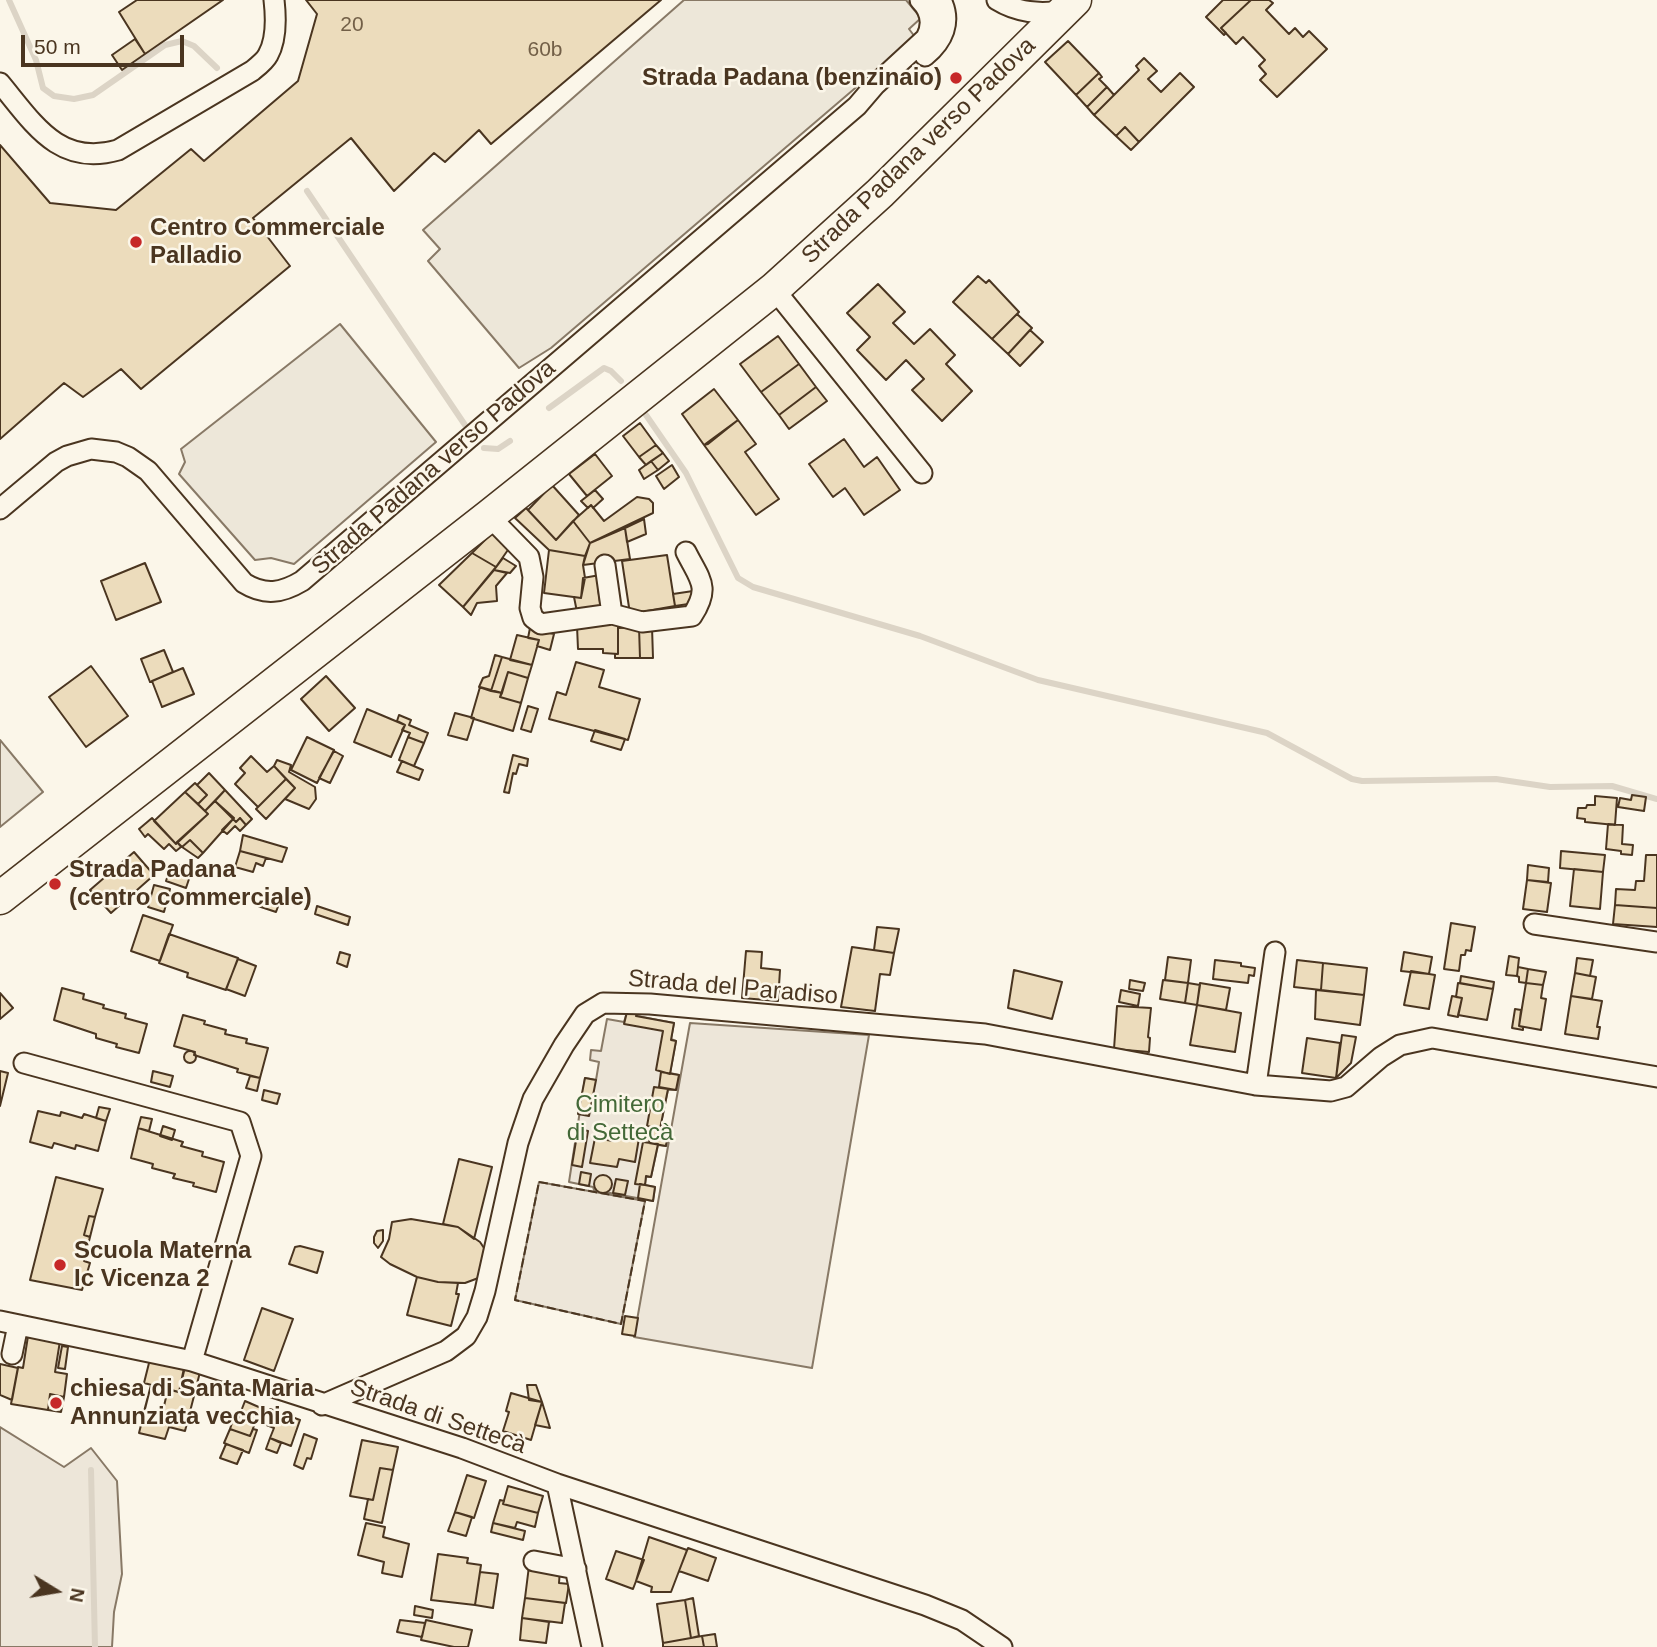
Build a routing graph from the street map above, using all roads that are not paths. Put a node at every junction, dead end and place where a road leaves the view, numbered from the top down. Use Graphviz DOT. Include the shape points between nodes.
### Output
graph roads {
  1 [pos="274,0"];
  2 [pos="920,0"];
  3 [pos="940,0"];
  4 [pos="998,0"];
  5 [pos="1070,6"];
  6 [pos="0,83"];
  7 [pos="857,106"];
  8 [pos="774,289"];
  9 [pos="922,473"];
  10 [pos="0,509"];
  11 [pos="489,516"];
  12 [pos="686,552"];
  13 [pos="606,565"];
  14 [pos="612,614"];
  15 [pos="38,870"];
  16 [pos="0,888"];
  17 [pos="0,898"];
  18 [pos="1535,924"];
  19 [pos="1657,943"];
  20 [pos="1275,952"];
  21 [pos="24,1063"];
  22 [pos="1657,1077"];
  23 [pos="1256,1084"];
  24 [pos="9,1323"];
  25 [pos="12,1354"];
  26 [pos="192,1361"];
  27 [pos="322,1405"];
  28 [pos="557,1485"];
  29 [pos="534,1561"];
  30 [pos="576,1569"];
  31 [pos="592,1647"];
  32 [pos="1002,1647"];
  1 -- 6 [label="street" via="276,18 268,56 252,71 118,150 86,154 54,143"];
  2 -- 7 [label="street, Strada Padana verso Padova" via="930,19 926,38"];
  3 -- 7 [label="street, Strada Padana verso Padova" via="946,26 933,49 882,93"];
  4 -- 5 [label="street, Strada Padana verso Padova" via="1026,12"];
  5 -- 8 [label="main road, Strada Padana verso Padova" via="880,193"];
  7 -- 10 [label="street, Strada Padana verso Padova" via="292,587 272,593 244,583 148,471 116,452 91,449 67,456"];
  8 -- 9 [label="street"];
  8 -- 11 [label="main road, Strada Padana verso Padova"];
  11 -- 14 [label="street" via="529,557 533,618 541,624"];
  11 -- 15 [label="main road, Strada Padana verso Padova"];
  12 -- 14 [label="street" via="704,587 702,601 692,616 642,622"];
  13 -- 14 [label="street"];
  15 -- 16 [label="street"];
  15 -- 17 [label="main road, Strada Padana verso Padova"];
  18 -- 19 [label="street"];
  20 -- 23 [label="street"];
  21 -- 26 [label="street" via="240,1122 251,1156"];
  22 -- 23 [label="street, Strada del Paradiso" via="1432,1038 1400,1045 1346,1087 1331,1091"];
  23 -- 27 [label="street, Strada del Paradiso" via="985,1034 603,1003 585,1014 533,1099 518,1143 485,1291 466,1336 446,1351"];
  24 -- 25 [label="street, Strada di Settecà"];
  24 -- 26 [label="street, Strada di Settecà"];
  26 -- 27 [label="street, Strada di Settecà"];
  27 -- 28 [label="street, Strada di Settecà" via="461,1448"];
  28 -- 30 [label="street"];
  28 -- 32 [label="street, Strada di Settecà" via="925,1605 962,1620"];
  29 -- 30 [label="street"];
  30 -- 31 [label="street"];
}
